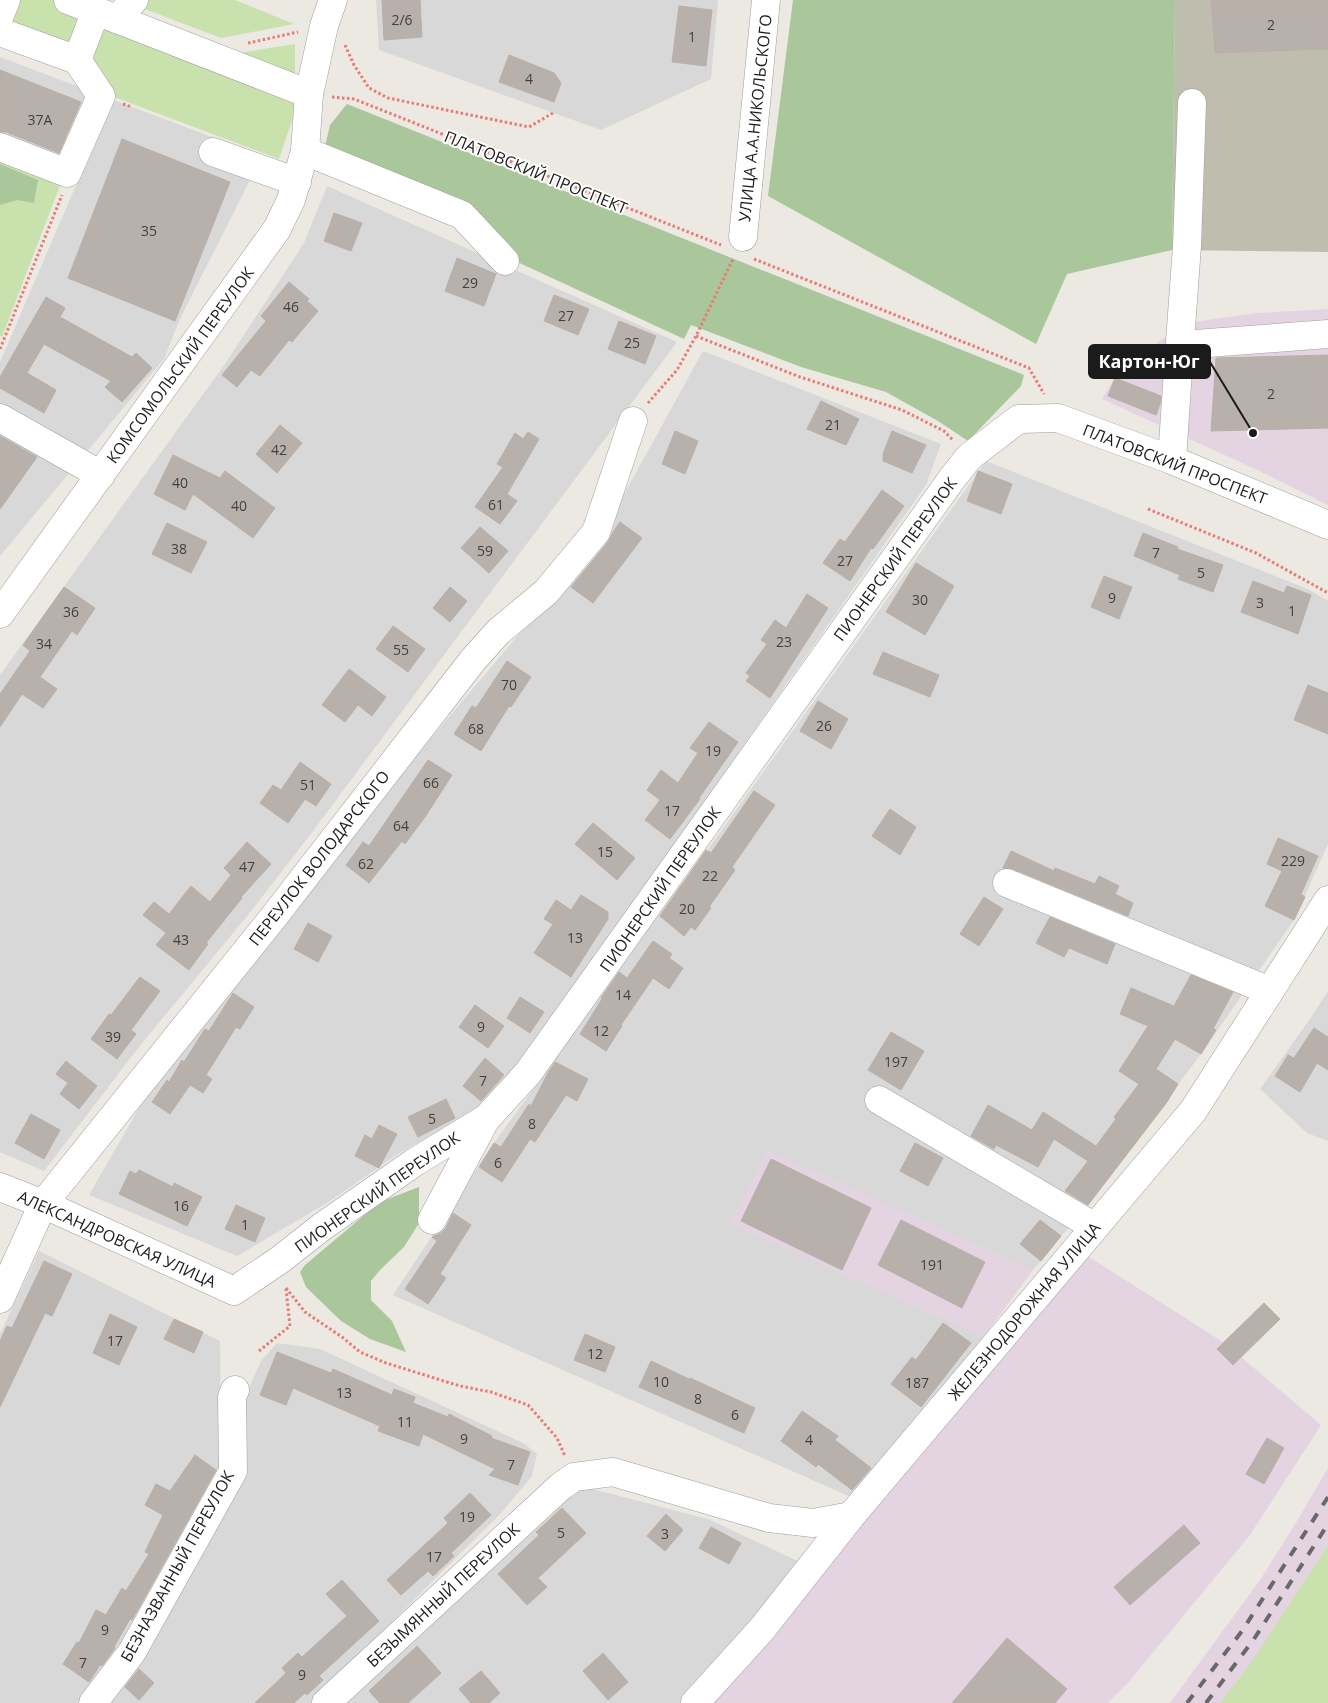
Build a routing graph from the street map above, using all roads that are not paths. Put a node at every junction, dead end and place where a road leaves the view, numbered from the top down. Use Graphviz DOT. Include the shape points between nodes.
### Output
graph roads {
  1 [pos="6,0"];
  2 [pos="68,0"];
  3 [pos="333,0"];
  4 [pos="766,0"];
  5 [pos="116,10"];
  6 [pos="0,15"];
  7 [pos="0,32"];
  8 [pos="77,60"];
  9 [pos="309,94"];
  10 [pos="1192,102"];
  11 [pos="0,147"];
  12 [pos="306,151"];
  13 [pos="213,152"];
  14 [pos="297,182"];
  15 [pos="731,241"];
  16 [pos="505,261"];
  17 [pos="1328,334"];
  18 [pos="1179,355"];
  19 [pos="0,418"];
  20 [pos="1019,419"];
  21 [pos="633,421"];
  22 [pos="1172,460"];
  23 [pos="101,475"];
  24 [pos="1328,525"];
  25 [pos="0,614"];
  26 [pos="1007,883"];
  27 [pos="1328,900"];
  28 [pos="1270,991"];
  29 [pos="879,1100"];
  30 [pos="487,1118"];
  31 [pos="0,1188"];
  32 [pos="43,1204"];
  33 [pos="432,1220"];
  34 [pos="1095,1226"];
  35 [pos="234,1292"];
  36 [pos="0,1299"];
  37 [pos="235,1390"];
  38 [pos="851,1516"];
  39 [pos="93,1703"];
  40 [pos="326,1703"];
  41 [pos="695,1703"];
  1 -- 6 [label="street"];
  2 -- 5 [label="street"];
  3 -- 9 [label="street, КОМСОМОЛЬСКИЙ ПЕРЕУЛОК" via="334,34"];
  4 -- 15 [label="street, УЛИЦА А.А.НИКОЛЬСКОГО"];
  5 -- 8 [label="street"];
  5 -- 9 [label="street"];
  7 -- 8 [label="street"];
  8 -- 11 [label="street" via="101,96 67,173"];
  9 -- 12 [label="street, КОМСОМОЛЬСКИЙ ПЕРЕУЛОК"];
  10 -- 18 [label="street"];
  12 -- 14 [label="street, КОМСОМОЛЬСКИЙ ПЕРЕУЛОК"];
  12 -- 16 [label="street" via="462,215"];
  13 -- 14 [label="street"];
  14 -- 23 [label="street, КОМСОМОЛЬСКИЙ ПЕРЕУЛОК" via="278,228"];
  17 -- 18 [label="street" via="1195,344"];
  18 -- 22 [label="street"];
  19 -- 23 [label="street"];
  20 -- 22 [label="street, ПЛАТОВСКИЙ ПРОСПЕКТ" via="1058,418"];
  20 -- 30 [label="street, ПИОНЕРСКИЙ ПЕРЕУЛОК" via="969,457 939,496 528,1073"];
  21 -- 32 [label="street, ПЕРЕУЛОК ВОЛОДАРСКОГО" via="596,532 546,592 498,632 473,660 272,919"];
  22 -- 24 [label="street, ПЛАТОВСКИЙ ПРОСПЕКТ"];
  23 -- 25 [label="street, КОМСОМОЛЬСКИЙ ПЕРЕУЛОК"];
  26 -- 28 [label="street"];
  27 -- 28 [label="street, ЖЕЛЕЗНОДОРОЖНАЯ УЛИЦА"];
  28 -- 34 [label="street, ЖЕЛЕЗНОДОРОЖНАЯ УЛИЦА" via="1193,1111"];
  29 -- 34 [label="street"];
  30 -- 33 [label="street"];
  30 -- 35 [label="street, ПИОНЕРСКИЙ ПЕРЕУЛОК" via="415,1162"];
  31 -- 32 [label="street, АЛЕКСАНДРОВСКАЯ УЛИЦА"];
  32 -- 35 [label="street, АЛЕКСАНДРОВСКАЯ УЛИЦА"];
  32 -- 36 [label="street, ПЕРЕУЛОК ВОЛОДАРСКОГО"];
  34 -- 38 [label="street, ЖЕЛЕЗНОДОРОЖНАЯ УЛИЦА"];
  37 -- 39 [label="street, БЕЗНАЗВАННЫЙ ПЕРЕУЛОК" via="232,1397 233,1471 132,1652"];
  38 -- 40 [label="street, БЕЗЫМЯННЫЙ ПЕРЕУЛОК" via="813,1523 769,1518 614,1472 574,1477"];
  38 -- 41 [label="street, ЖЕЛЕЗНОДОРОЖНАЯ УЛИЦА" via="762,1629"];
}
